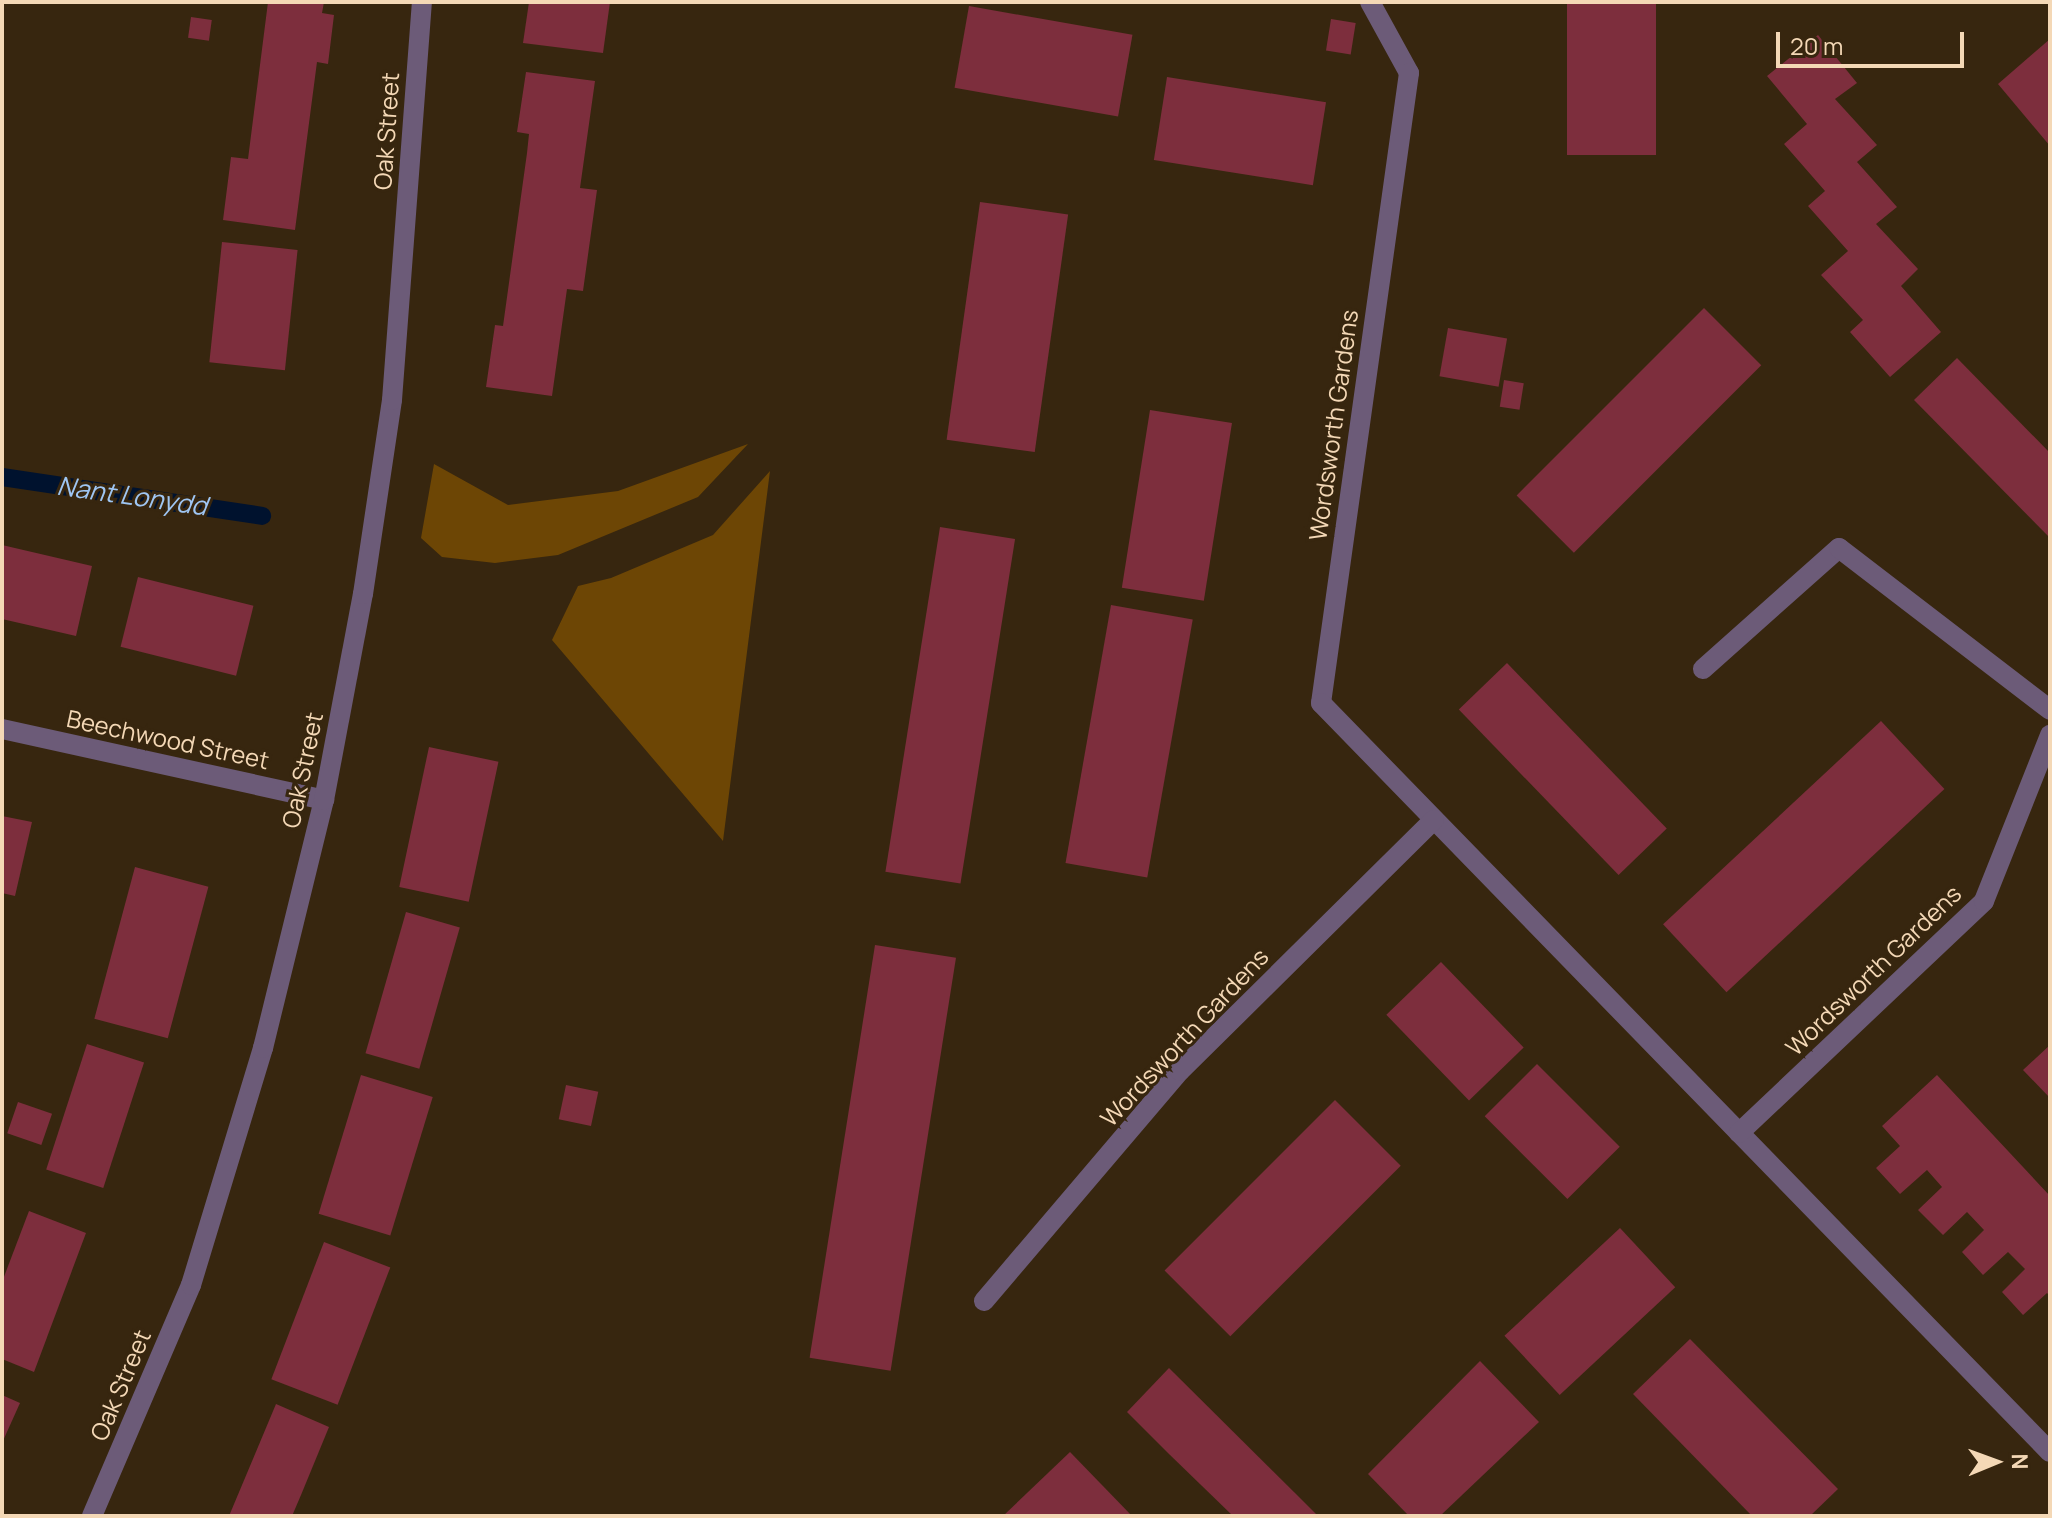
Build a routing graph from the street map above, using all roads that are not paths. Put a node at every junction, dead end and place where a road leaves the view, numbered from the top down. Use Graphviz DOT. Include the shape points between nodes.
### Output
graph roads {
  1 [pos="422,2"];
  2 [pos="1370,2"];
  3 [pos="1703,669"];
  4 [pos="2050,710"];
  5 [pos="2,729"];
  6 [pos="2050,735"];
  7 [pos="324,800"];
  8 [pos="1434,820"];
  9 [pos="1739,1133"];
  10 [pos="984,1301"];
  11 [pos="2050,1452"];
  12 [pos="92,1516"];
  1 -- 7 [label="street, Oak Street" via="392,400"];
  2 -- 8 [label="street, Wordsworth Gardens" via="1409,73 1321,703"];
  3 -- 4 [label="street" via="1839,548"];
  5 -- 7 [label="street, Beechwood Street"];
  6 -- 9 [label="street, Wordsworth Gardens" via="1984,901"];
  7 -- 12 [label="street, Oak Street" via="263,1048 191,1285"];
  8 -- 9 [label="street, Wordsworth Gardens"];
  8 -- 10 [label="street, Wordsworth Gardens" via="1180,1071"];
  9 -- 11 [label="street, Wordsworth Gardens"];
}
